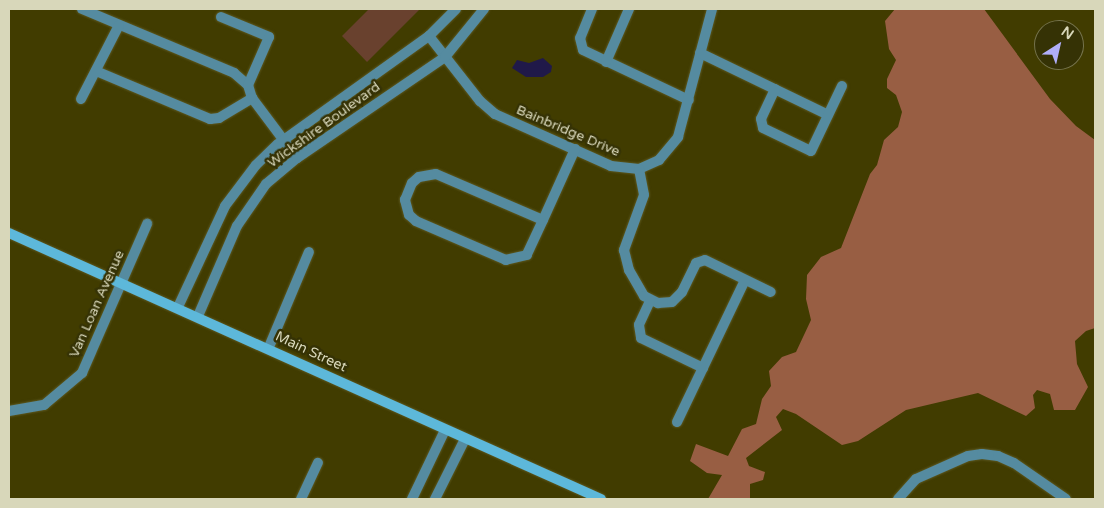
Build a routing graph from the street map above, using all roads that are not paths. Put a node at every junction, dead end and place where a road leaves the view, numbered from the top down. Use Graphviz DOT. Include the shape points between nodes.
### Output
graph roads {
  1 [pos="82,9"];
  2 [pos="456,9"];
  3 [pos="484,9"];
  4 [pos="592,9"];
  5 [pos="629,9"];
  6 [pos="712,9"];
  7 [pos="221,17"];
  8 [pos="119,25"];
  9 [pos="429,36"];
  10 [pos="700,53"];
  11 [pos="445,56"];
  12 [pos="606,62"];
  13 [pos="96,71"];
  14 [pos="248,85"];
  15 [pos="842,86"];
  16 [pos="775,89"];
  17 [pos="252,98"];
  18 [pos="81,99"];
  19 [pos="689,100"];
  20 [pos="828,115"];
  21 [pos="284,140"];
  22 [pos="575,149"];
  23 [pos="298,158"];
  24 [pos="639,169"];
  25 [pos="544,220"];
  26 [pos="147,224"];
  27 [pos="9,233"];
  28 [pos="309,252"];
  29 [pos="745,280"];
  30 [pos="122,282"];
  31 [pos="771,292"];
  32 [pos="650,301"];
  33 [pos="178,307"];
  34 [pos="198,316"];
  35 [pos="269,347"];
  36 [pos="702,368"];
  37 [pos="9,411"];
  38 [pos="677,422"];
  39 [pos="445,430"];
  40 [pos="464,439"];
  41 [pos="318,463"];
  42 [pos="301,499"];
  43 [pos="412,499"];
  44 [pos="435,499"];
  45 [pos="600,499"];
  46 [pos="898,499"];
  47 [pos="1066,499"];
  1 -- 8 [label="street"];
  2 -- 9 [label="street, Wickshire Boulevard"];
  3 -- 11 [label="street, Wickshire Boulevard"];
  4 -- 12 [label="street" via="580,38 583,50"];
  5 -- 12 [label="street"];
  6 -- 10 [label="street"];
  7 -- 14 [label="street" via="269,37"];
  8 -- 13 [label="street"];
  8 -- 14 [label="street" via="234,73"];
  9 -- 11 [label="street, Bainbridge Drive"];
  9 -- 21 [label="street, Wickshire Boulevard"];
  10 -- 16 [label="street"];
  10 -- 19 [label="street"];
  11 -- 22 [label="street, Bainbridge Drive" via="487,108"];
  11 -- 23 [label="street, Wickshire Boulevard"];
  12 -- 19 [label="street"];
  13 -- 17 [label="street" via="210,119 219,118"];
  13 -- 18 [label="street"];
  14 -- 17 [label="street"];
  15 -- 20 [label="street"];
  16 -- 20 [label="street"];
  16 -- 20 [label="street" via="761,119 763,128 771,132 811,151"];
  17 -- 21 [label="street"];
  19 -- 24 [label="street" via="672,148 660,160"];
  21 -- 23 [label="street"];
  21 -- 33 [label="street, Wickshire Boulevard" via="256,165 233,193"];
  22 -- 24 [label="street, Bainbridge Drive" via="611,166"];
  22 -- 25 [label="street"];
  23 -- 34 [label="street, Wickshire Boulevard" via="266,184 248,209"];
  24 -- 32 [label="street" via="644,195 624,250 638,289"];
  25 -- 25 [label="street" via="527,255 506,260 416,221 409,215 405,200 412,183 419,177 436,174"];
  26 -- 30 [label="street, Van Loan Avenue"];
  27 -- 30 [label="main road, Main Street"];
  28 -- 35 [label="street"];
  29 -- 31 [label="street"];
  29 -- 32 [label="street" via="705,260 700,261 677,298 666,304"];
  29 -- 36 [label="street"];
  30 -- 33 [label="main road, Main Street"];
  30 -- 37 [label="street, Van Loan Avenue" via="82,373 44,404"];
  32 -- 36 [label="street" via="639,325 641,338"];
  33 -- 34 [label="main road, Main Street"];
  34 -- 35 [label="main road, Main Street"];
  35 -- 39 [label="main road, Main Street"];
  36 -- 38 [label="street"];
  39 -- 40 [label="main road, Main Street"];
  39 -- 43 [label="street"];
  40 -- 44 [label="street"];
  40 -- 45 [label="main road, Main Street"];
  41 -- 42 [label="street"];
  46 -- 47 [label="street" via="916,479 968,456 982,454 1014,463"];
}
